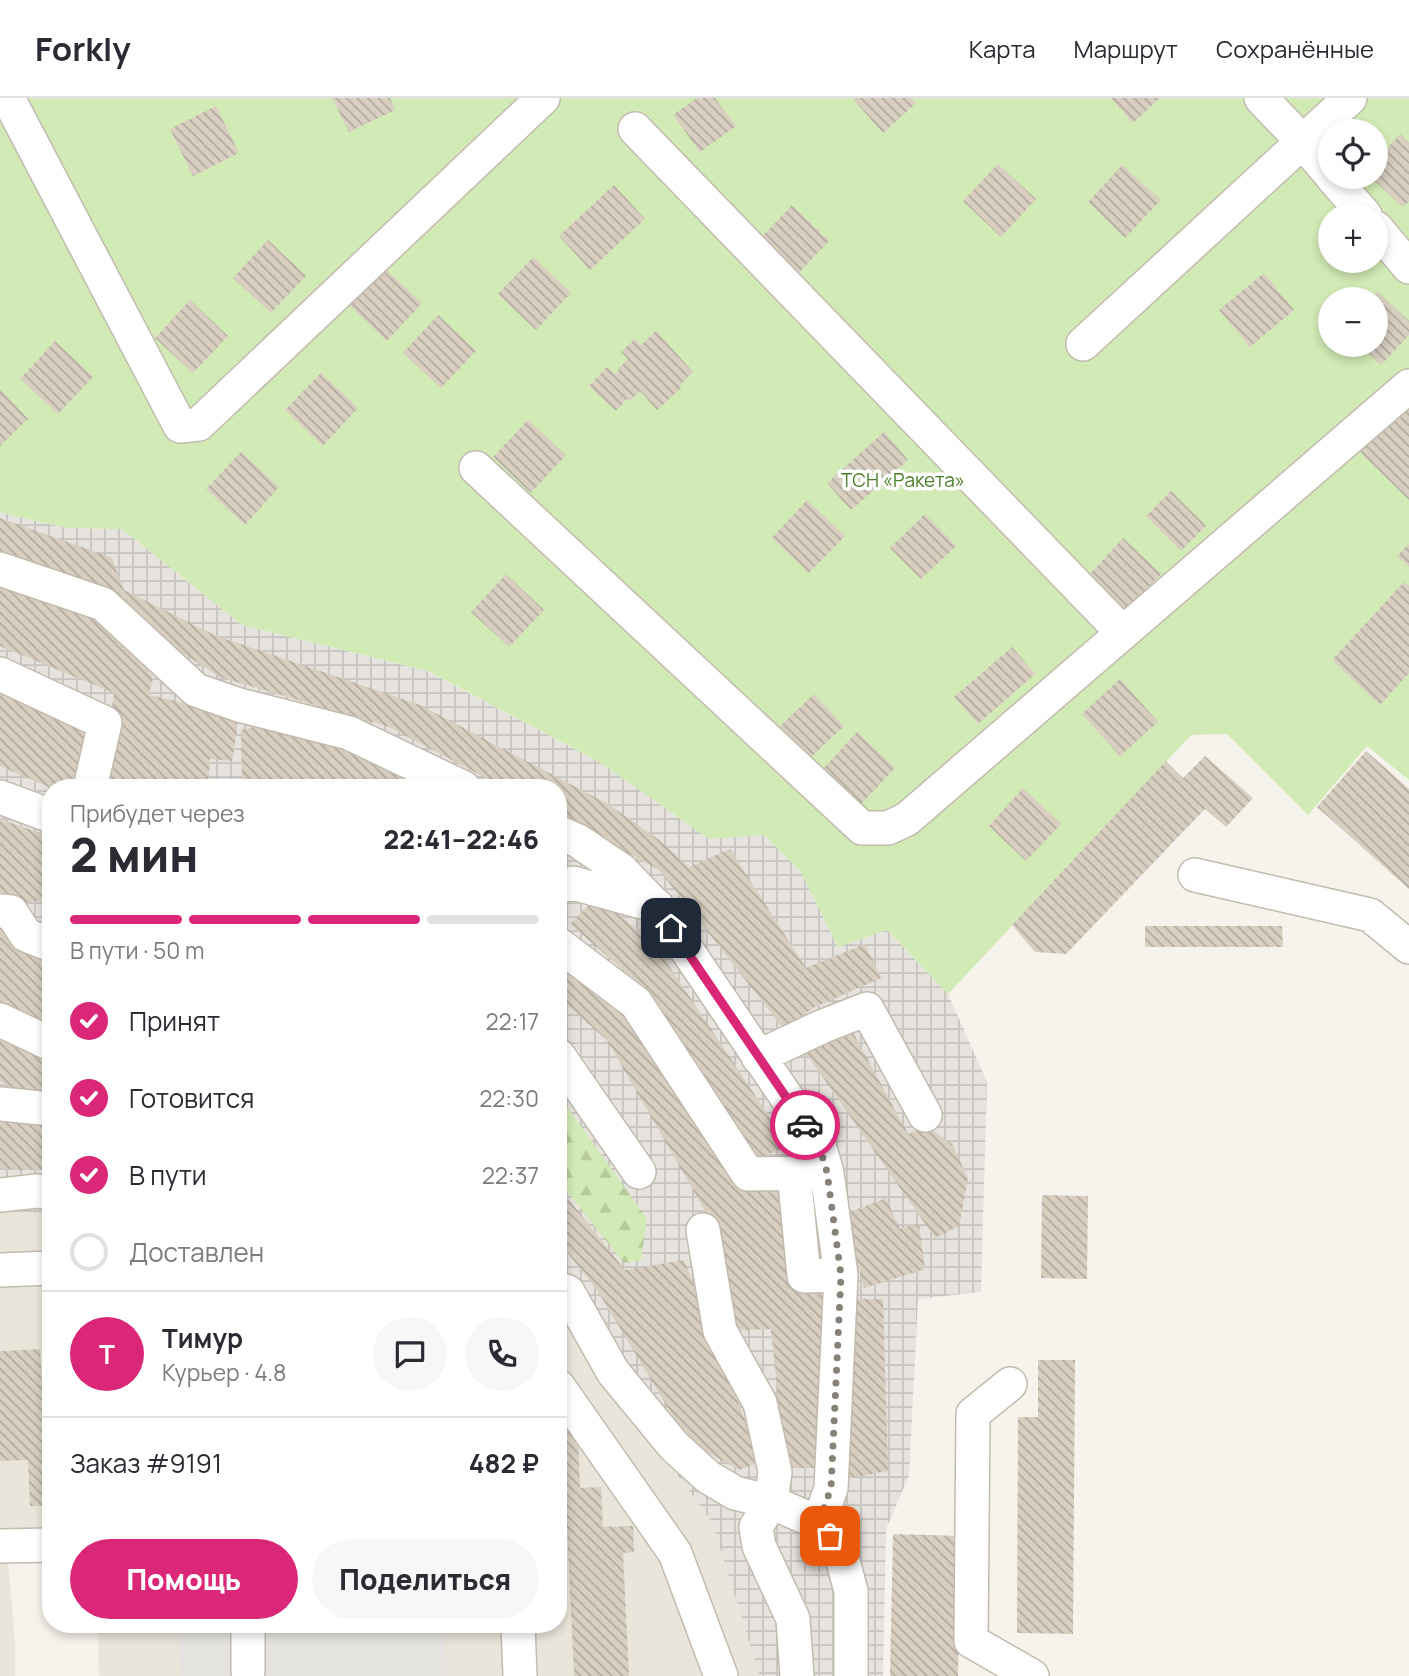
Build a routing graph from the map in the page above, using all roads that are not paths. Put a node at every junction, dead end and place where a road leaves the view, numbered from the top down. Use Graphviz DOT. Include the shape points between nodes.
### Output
graph roads {
  1 [pos="8,98"];
  2 [pos="543,98"];
  3 [pos="1261,98"];
  4 [pos="1350,98"];
  5 [pos="635,129"];
  6 [pos="1303,141"];
  7 [pos="1318,159"];
  8 [pos="1343,189"];
  9 [pos="1355,203"];
  10 [pos="1388,242"];
  11 [pos="1409,267"];
  12 [pos="1083,344"];
  13 [pos="1409,386"];
  14 [pos="476,468"];
  15 [pos="0,569"];
  16 [pos="1123,633"];
  17 [pos="0,674"];
  18 [pos="92,779"];
  19 [pos="445,779"];
  20 [pos="0,797"];
  21 [pos="42,813"];
  22 [pos="567,836"];
  23 [pos="1195,875"];
  24 [pos="567,885"];
  25 [pos="657,906"];
  26 [pos="0,911"];
  27 [pos="42,941"];
  28 [pos="1409,947"];
  29 [pos="567,951"];
  30 [pos="0,1020"];
  31 [pos="42,1040"];
  32 [pos="758,1057"];
  33 [pos="567,1068"];
  34 [pos="0,1104"];
  35 [pos="42,1108"];
  36 [pos="925,1115"];
  37 [pos="639,1172"];
  38 [pos="827,1172"];
  39 [pos="794,1173"];
  40 [pos="42,1192"];
  41 [pos="0,1195"];
  42 [pos="703,1230"];
  43 [pos="42,1268"];
  44 [pos="0,1270"];
  45 [pos="841,1275"];
  46 [pos="567,1292"];
  47 [pos="1010,1384"];
  48 [pos="567,1399"];
  49 [pos="771,1502"];
  50 [pos="819,1522"];
  51 [pos="42,1545"];
  52 [pos="0,1546"];
  53 [pos="248,1633"];
  54 [pos="518,1633"];
  55 [pos="248,1672"];
  56 [pos="520,1676"];
  57 [pos="721,1676"];
  58 [pos="797,1676"];
  59 [pos="851,1676"];
  60 [pos="1032,1676"];
  1 -- 2 [label="street" via="180,426 199,424"];
  3 -- 6 [label="street"];
  4 -- 6 [label="street"];
  5 -- 16 [label="street"];
  6 -- 7 [label="street"];
  6 -- 12 [label="street"];
  8 -- 9 [label="street"];
  10 -- 11 [label="street"];
  13 -- 16 [label="street"];
  14 -- 16 [label="street" via="862,828 888,828 907,819"];
  15 -- 19 [label="street" via="103,604 196,690 349,733"];
  17 -- 18 [label="street" via="104,723"];
  20 -- 21 [label="street"];
  22 -- 25 [label="street" via="621,870"];
  23 -- 28 [label="street" via="1370,915"];
  24 -- 25 [label="street"];
  25 -- 32 [label="street"];
  26 -- 27 [label="street" via="11,912 26,935"];
  29 -- 39 [label="street" via="636,1003 748,1174"];
  30 -- 31 [label="street"];
  32 -- 36 [label="street" via="867,1009"];
  32 -- 38 [label="street" via="819,1145"];
  33 -- 37 [label="street"];
  34 -- 35 [label="street"];
  38 -- 39 [label="street"];
  38 -- 45 [label="street"];
  39 -- 45 [label="street" via="804,1276"];
  40 -- 41 [label="street"];
  42 -- 49 [label="street" via="720,1331 760,1403 775,1472"];
  43 -- 44 [label="street"];
  45 -- 50 [label="street" via="831,1488"];
  46 -- 49 [label="street" via="613,1372 674,1446 708,1477 735,1493"];
  47 -- 60 [label="street" via="973,1413 971,1641"];
  48 -- 57 [label="street" via="675,1553"];
  49 -- 50 [label="street"];
  49 -- 58 [label="street" via="756,1527 759,1546 793,1619"];
  50 -- 59 [label="street" via="840,1550 851,1591"];
  51 -- 52 [label="street"];
  53 -- 55 [label="street"];
  54 -- 56 [label="street"];
}
